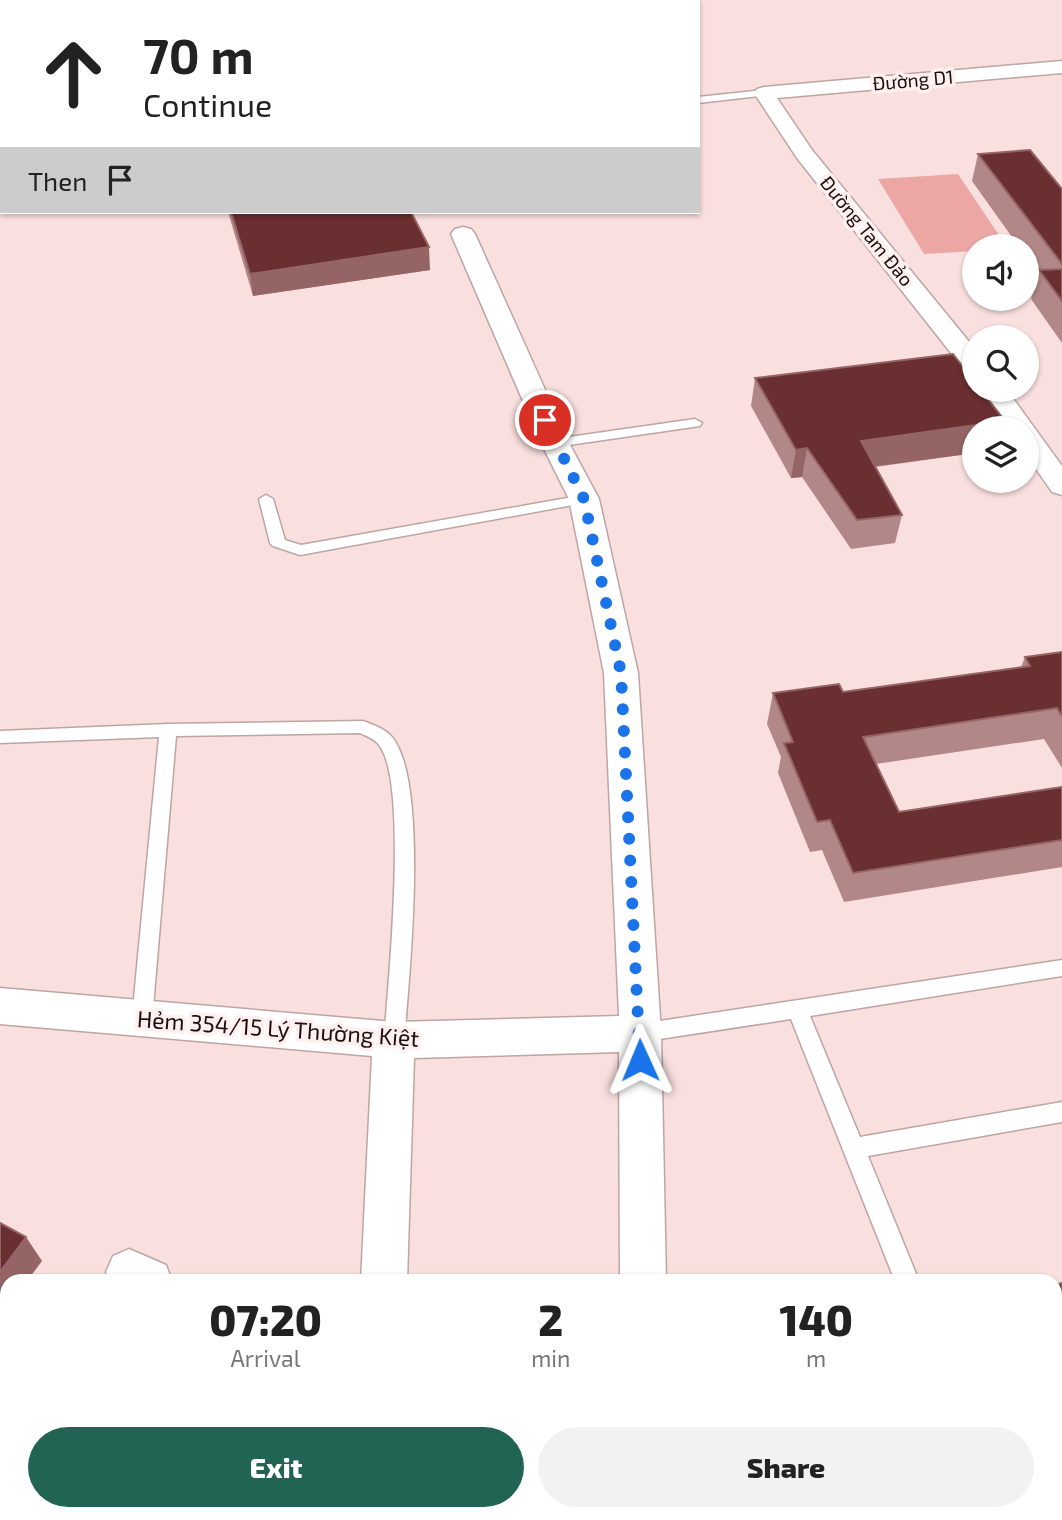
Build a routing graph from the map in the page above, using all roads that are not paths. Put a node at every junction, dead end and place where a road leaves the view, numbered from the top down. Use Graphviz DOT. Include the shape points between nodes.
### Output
graph roads {
  1 [pos="1062,67"];
  2 [pos="764,93"];
  3 [pos="700,100"];
  4 [pos="463,234"];
  5 [pos="962,350"];
  6 [pos="695,423"];
  7 [pos="555,443"];
  8 [pos="1039,453"];
  9 [pos="1062,485"];
  10 [pos="266,499"];
  11 [pos="584,499"];
  12 [pos="168,730"];
  13 [pos="0,737"];
  14 [pos="1062,968"];
  15 [pos="0,1006"];
  16 [pos="797,1008"];
  17 [pos="142,1019"];
  18 [pos="640,1033"];
  19 [pos="394,1040"];
  20 [pos="1062,1112"];
  21 [pos="853,1148"];
  22 [pos="384,1274"];
  23 [pos="643,1274"];
  24 [pos="904,1274"];
  1 -- 2 [label="street, Đường D1"];
  2 -- 3 [label="lane"];
  2 -- 5 [label="street, Đường Tam Đảo" via="804,154"];
  4 -- 7 [label="street"];
  6 -- 7 [label="lane"];
  7 -- 11 [label="street"];
  8 -- 9 [label="street"];
  10 -- 11 [label="lane" via="278,543 300,550"];
  11 -- 18 [label="street" via="621,673"];
  12 -- 13 [label="lane"];
  12 -- 17 [label="lane"];
  12 -- 19 [label="lane" via="363,727 387,742 402,795 404,882"];
  14 -- 16 [label="lane"];
  15 -- 17 [label="street, Hẻm 354/15 Lý Thường Kiệt"];
  16 -- 18 [label="lane"];
  16 -- 21 [label="lane"];
  17 -- 19 [label="street, Hẻm 354/15 Lý Thường Kiệt"];
  18 -- 19 [label="street, Hẻm 354/15 Lý Thường Kiệt"];
  18 -- 23 [label="street"];
  19 -- 22 [label="street"];
  20 -- 21 [label="lane"];
  21 -- 24 [label="lane"];
}
